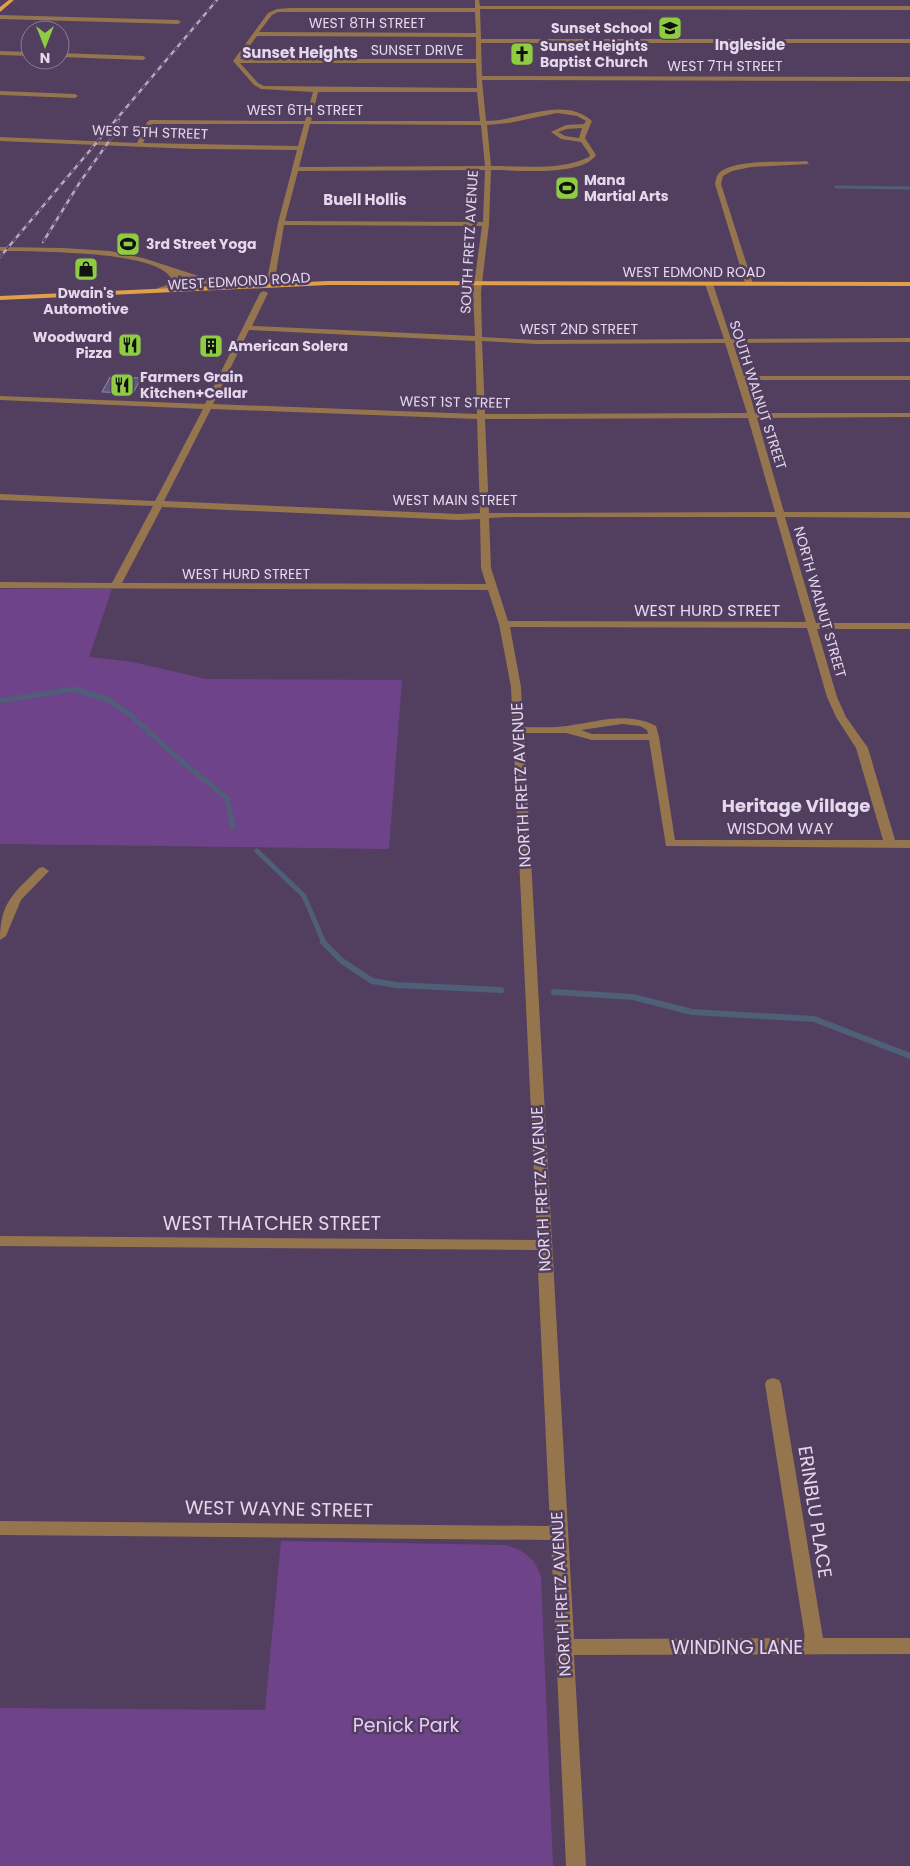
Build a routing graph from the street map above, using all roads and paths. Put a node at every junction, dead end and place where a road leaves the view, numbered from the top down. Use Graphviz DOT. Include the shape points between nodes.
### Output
graph roads {
  1 [pos="12,0"];
  2 [pos="478,0"];
  3 [pos="910,8"];
  4 [pos="478,9"];
  5 [pos="0,10"];
  6 [pos="0,17"];
  7 [pos="178,22"];
  8 [pos="256,34"];
  9 [pos="479,38"];
  10 [pos="910,41"];
  11 [pos="0,53"];
  12 [pos="20,54"];
  13 [pos="70,55"];
  14 [pos="143,58"];
  15 [pos="236,61"];
  16 [pos="479,61"];
  17 [pos="480,78"];
  18 [pos="910,79"];
  19 [pos="316,90"];
  20 [pos="480,90"];
  21 [pos="0,94"];
  22 [pos="76,96"];
  23 [pos="308,122"];
  24 [pos="484,123"];
  25 [pos="586,126"];
  26 [pos="0,139"];
  27 [pos="584,140"];
  28 [pos="140,145"];
  29 [pos="300,148"];
  30 [pos="807,163"];
  31 [pos="296,169"];
  32 [pos="487,169"];
  33 [pos="281,223"];
  34 [pos="486,224"];
  35 [pos="0,249"];
  36 [pos="171,272"];
  37 [pos="709,284"];
  38 [pos="749,284"];
  39 [pos="910,284"];
  40 [pos="270,285"];
  41 [pos="479,285"];
  42 [pos="245,286"];
  43 [pos="161,290"];
  44 [pos="264,293"];
  45 [pos="0,298"];
  46 [pos="0,305"];
  47 [pos="248,328"];
  48 [pos="479,338"];
  49 [pos="910,340"];
  50 [pos="726,341"];
  51 [pos="740,378"];
  52 [pos="910,378"];
  53 [pos="0,398"];
  54 [pos="209,407"];
  55 [pos="910,415"];
  56 [pos="481,417"];
  57 [pos="752,417"];
  58 [pos="0,496"];
  59 [pos="159,504"];
  60 [pos="781,515"];
  61 [pos="910,515"];
  62 [pos="483,516"];
  63 [pos="0,585"];
  64 [pos="115,586"];
  65 [pos="491,587"];
  66 [pos="504,624"];
  67 [pos="813,625"];
  68 [pos="910,626"];
  69 [pos="518,730"];
  70 [pos="890,844"];
  71 [pos="910,844"];
  72 [pos="42,871"];
  73 [pos="0,936"];
  74 [pos="0,1241"];
  75 [pos="544,1245"];
  76 [pos="773,1384"];
  77 [pos="0,1528"];
  78 [pos="557,1533"];
  79 [pos="910,1646"];
  80 [pos="564,1647"];
  81 [pos="815,1647"];
  82 [pos="576,1866"];
  1 -- 5 [label="main road"];
  2 -- 4 [label="street, SOUTH FRETZ AVENUE"];
  3 -- 4 [label="street"];
  4 -- 8 [label="street" via="277,11 270,14"];
  4 -- 9 [label="street, SOUTH FRETZ AVENUE"];
  6 -- 7 [label="street"];
  8 -- 9 [label="street, WEST 8TH STREET"];
  8 -- 15 [label="street"];
  9 -- 10 [label="street, WEST 8TH STREET"];
  9 -- 16 [label="street, SOUTH FRETZ AVENUE"];
  11 -- 12 [label="street"];
  13 -- 14 [label="street"];
  15 -- 16 [label="street, SUNSET DRIVE"];
  15 -- 19 [label="street" via="263,88"];
  16 -- 17 [label="street, SOUTH FRETZ AVENUE"];
  17 -- 18 [label="street, WEST 7TH STREET"];
  17 -- 20 [label="street, SOUTH FRETZ AVENUE"];
  19 -- 20 [label="street"];
  19 -- 23 [label="street"];
  20 -- 24 [label="street, SOUTH FRETZ AVENUE"];
  21 -- 22 [label="street"];
  23 -- 24 [label="street, WEST 6TH STREET"];
  23 -- 28 [label="street, WEST 6TH STREET" via="150,122"];
  23 -- 29 [label="street"];
  24 -- 25 [label="street, WEST 6TH STREET" via="509,122 536,113 559,111 584,116 589,120"];
  24 -- 32 [label="street, SOUTH FRETZ AVENUE"];
  25 -- 27 [label="street"];
  25 -- 27 [label="street" via="566,127 554,132 563,138"];
  26 -- 28 [label="street, WEST 5TH STREET"];
  27 -- 32 [label="street" via="592,155 579,164 557,168"];
  28 -- 29 [label="street, WEST 5TH STREET"];
  29 -- 31 [label="street"];
  30 -- 38 [label="street" via="750,165 722,174 719,178 718,184"];
  31 -- 32 [label="street"];
  31 -- 33 [label="street"];
  32 -- 34 [label="street, SOUTH FRETZ AVENUE"];
  33 -- 34 [label="street"];
  33 -- 40 [label="street"];
  34 -- 41 [label="street, SOUTH FRETZ AVENUE"];
  35 -- 36 [label="street" via="106,253"];
  36 -- 42 [label="street" via="213,284"];
  36 -- 43 [label="street" via="176,276 176,284"];
  37 -- 38 [label="main road, WEST EDMOND ROAD"];
  37 -- 41 [label="main road, WEST EDMOND ROAD"];
  37 -- 50 [label="street, SOUTH WALNUT STREET"];
  38 -- 39 [label="main road, WEST EDMOND ROAD"];
  40 -- 41 [label="main road, WEST EDMOND ROAD" via="466,282"];
  40 -- 42 [label="main road, WEST EDMOND ROAD"];
  41 -- 44 [label="main road, WEST EDMOND ROAD" via="466,289"];
  41 -- 48 [label="street, SOUTH FRETZ AVENUE"];
  42 -- 43 [label="main road, WEST EDMOND ROAD"];
  43 -- 45 [label="main road, WEST EDMOND ROAD"];
  44 -- 46 [label="main road, WEST EDMOND ROAD"];
  44 -- 47 [label="street"];
  47 -- 48 [label="street, WEST 2ND STREET"];
  47 -- 54 [label="street"];
  48 -- 50 [label="street, WEST 2ND STREET" via="537,342"];
  48 -- 56 [label="street, SOUTH FRETZ AVENUE"];
  49 -- 50 [label="street, WEST 2ND STREET"];
  50 -- 51 [label="street, SOUTH WALNUT STREET"];
  51 -- 52 [label="street"];
  51 -- 57 [label="street, SOUTH WALNUT STREET"];
  53 -- 54 [label="street, WEST 1ST STREET"];
  54 -- 56 [label="street, WEST 1ST STREET"];
  54 -- 59 [label="street"];
  55 -- 57 [label="street, WEST 1ST STREET"];
  56 -- 57 [label="street, WEST 1ST STREET"];
  56 -- 62 [label="street, SOUTH FRETZ AVENUE"];
  57 -- 60 [label="street, SOUTH WALNUT STREET"];
  58 -- 59 [label="street, WEST MAIN STREET"];
  59 -- 62 [label="street, WEST MAIN STREET"];
  59 -- 64 [label="street"];
  60 -- 61 [label="street, WEST MAIN STREET"];
  60 -- 62 [label="street, WEST MAIN STREET"];
  60 -- 67 [label="street, NORTH WALNUT STREET"];
  62 -- 65 [label="street, NORTH FRETZ AVENUE" via="486,568"];
  63 -- 64 [label="street, WEST HURD STREET"];
  64 -- 65 [label="street, WEST HURD STREET"];
  65 -- 66 [label="street, NORTH FRETZ AVENUE"];
  66 -- 67 [label="street, WEST HURD STREET"];
  66 -- 69 [label="street, NORTH FRETZ AVENUE" via="516,687"];
  67 -- 68 [label="street, WEST HURD STREET"];
  67 -- 70 [label="street, NORTH WALNUT STREET" via="832,697 862,748"];
  69 -- 70 [label="street, WISDOM WAY" via="565,730 592,737 654,737 670,844"];
  69 -- 75 [label="street, NORTH FRETZ AVENUE"];
  70 -- 71 [label="street, WISDOM WAY"];
  72 -- 73 [label="street" via="14,899"];
  74 -- 75 [label="street, WEST THATCHER STREET"];
  75 -- 78 [label="street, NORTH FRETZ AVENUE"];
  76 -- 81 [label="street, ERINBLU PLACE"];
  77 -- 78 [label="street, WEST WAYNE STREET"];
  78 -- 80 [label="street, NORTH FRETZ AVENUE"];
  79 -- 81 [label="street, WINDING LANE"];
  80 -- 81 [label="street, WINDING LANE"];
  80 -- 82 [label="street, NORTH FRETZ AVENUE"];
}
